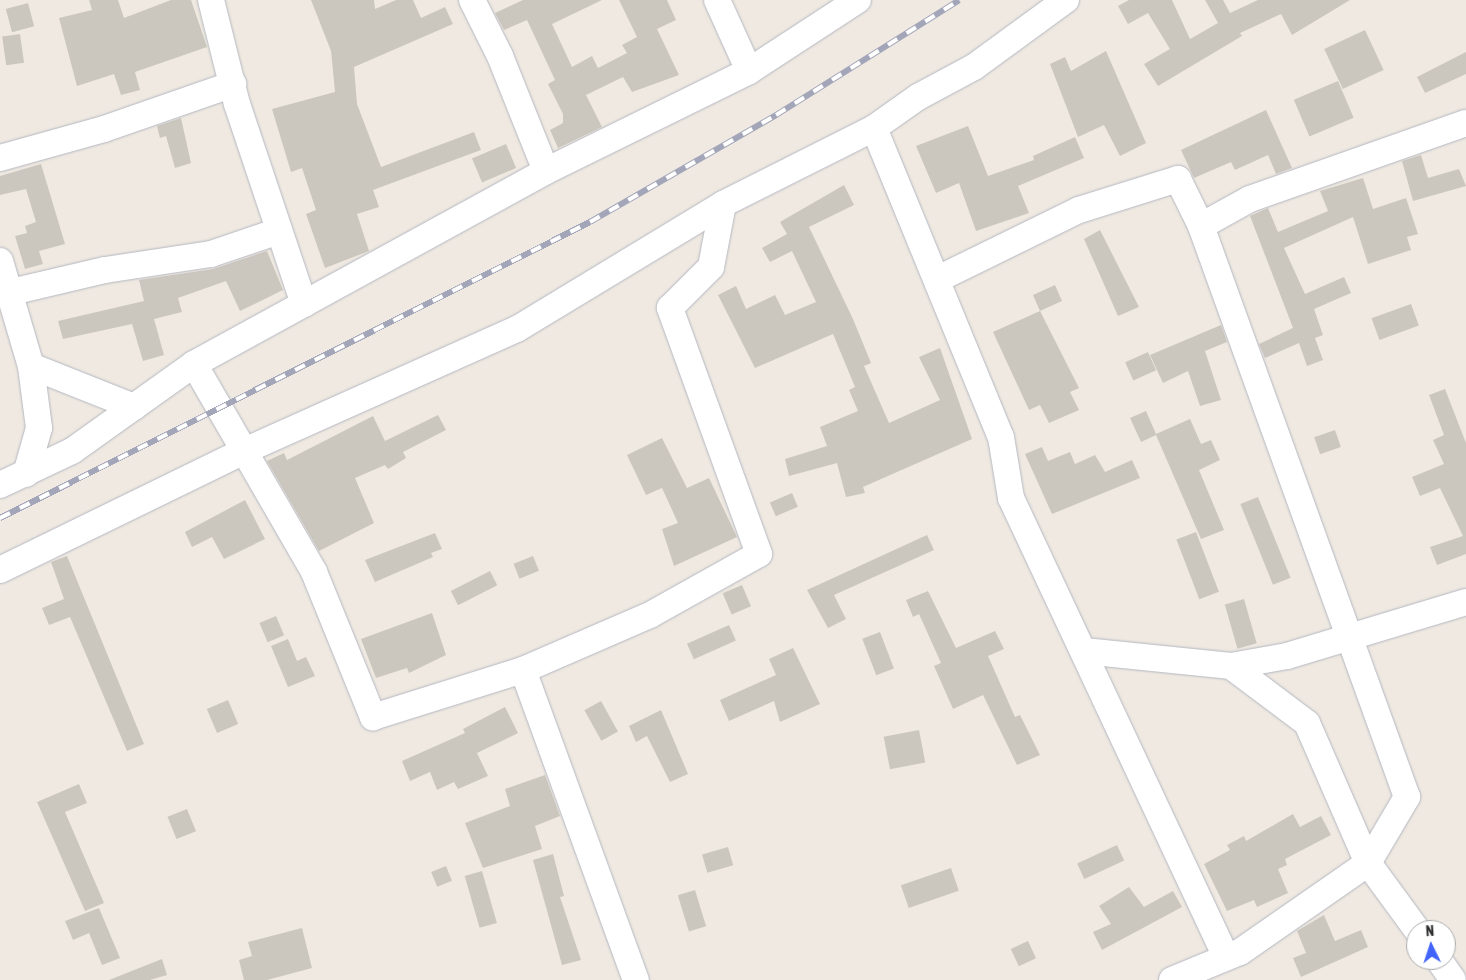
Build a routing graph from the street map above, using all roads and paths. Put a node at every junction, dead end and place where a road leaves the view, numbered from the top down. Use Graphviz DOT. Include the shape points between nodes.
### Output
graph roads {
  1 [pos="211,0"];
  2 [pos="472,0"];
  3 [pos="717,0"];
  4 [pos="858,0"];
  5 [pos="1066,0"];
  6 [pos="749,71"];
  7 [pos="233,84"];
  8 [pos="1466,123"];
  9 [pos="874,128"];
  10 [pos="0,158"];
  11 [pos="546,171"];
  12 [pos="723,204"];
  13 [pos="1201,226"];
  14 [pos="280,231"];
  15 [pos="938,279"];
  16 [pos="3,281"];
  17 [pos="304,304"];
  18 [pos="194,364"];
  19 [pos="31,366"];
  20 [pos="134,407"];
  21 [pos="244,451"];
  22 [pos="26,474"];
  23 [pos="0,485"];
  24 [pos="0,570"];
  25 [pos="1466,602"];
  26 [pos="1351,634"];
  27 [pos="1084,651"];
  28 [pos="1231,666"];
  29 [pos="523,670"];
  30 [pos="1368,863"];
  31 [pos="1410,920"];
  32 [pos="1226,958"];
  33 [pos="636,980"];
  34 [pos="1172,980"];
  1 -- 7 [label="street"];
  2 -- 11 [label="street" via="500,56"];
  3 -- 6 [label="street"];
  4 -- 6 [label="street"];
  5 -- 9 [label="street" via="974,67 918,97"];
  6 -- 11 [label="street"];
  7 -- 10 [label="street" via="122,124"];
  7 -- 14 [label="street"];
  8 -- 13 [label="street" via="1250,200"];
  9 -- 12 [label="street"];
  9 -- 15 [label="street"];
  11 -- 17 [label="street"];
  12 -- 21 [label="street" via="517,329"];
  12 -- 29 [label="street" via="711,267 670,308 759,554 650,615"];
  13 -- 15 [label="street" via="1178,179 1079,210"];
  13 -- 26 [label="street"];
  14 -- 16 [label="street" via="211,254"];
  14 -- 17 [label="street"];
  15 -- 27 [label="street" via="1001,437 1011,498"];
  16 -- 19 [label="street"];
  17 -- 18 [label="street"];
  18 -- 20 [label="street"];
  18 -- 21 [label="street"];
  19 -- 20 [label="street"];
  19 -- 22 [label="street" via="39,428"];
  20 -- 22 [label="street" via="72,451"];
  21 -- 24 [label="street"];
  21 -- 29 [label="street" via="314,572 373,717"];
  22 -- 23 [label="street"];
  25 -- 26 [label="street"];
  26 -- 28 [label="street" via="1287,656"];
  26 -- 30 [label="street" via="1406,798"];
  27 -- 28 [label="street"];
  27 -- 32 [label="street"];
  28 -- 30 [label="street" via="1307,723"];
  29 -- 33 [label="street"];
  30 -- 31 [label="street"];
  30 -- 32 [label="street"];
  32 -- 34 [label="street"];
}
